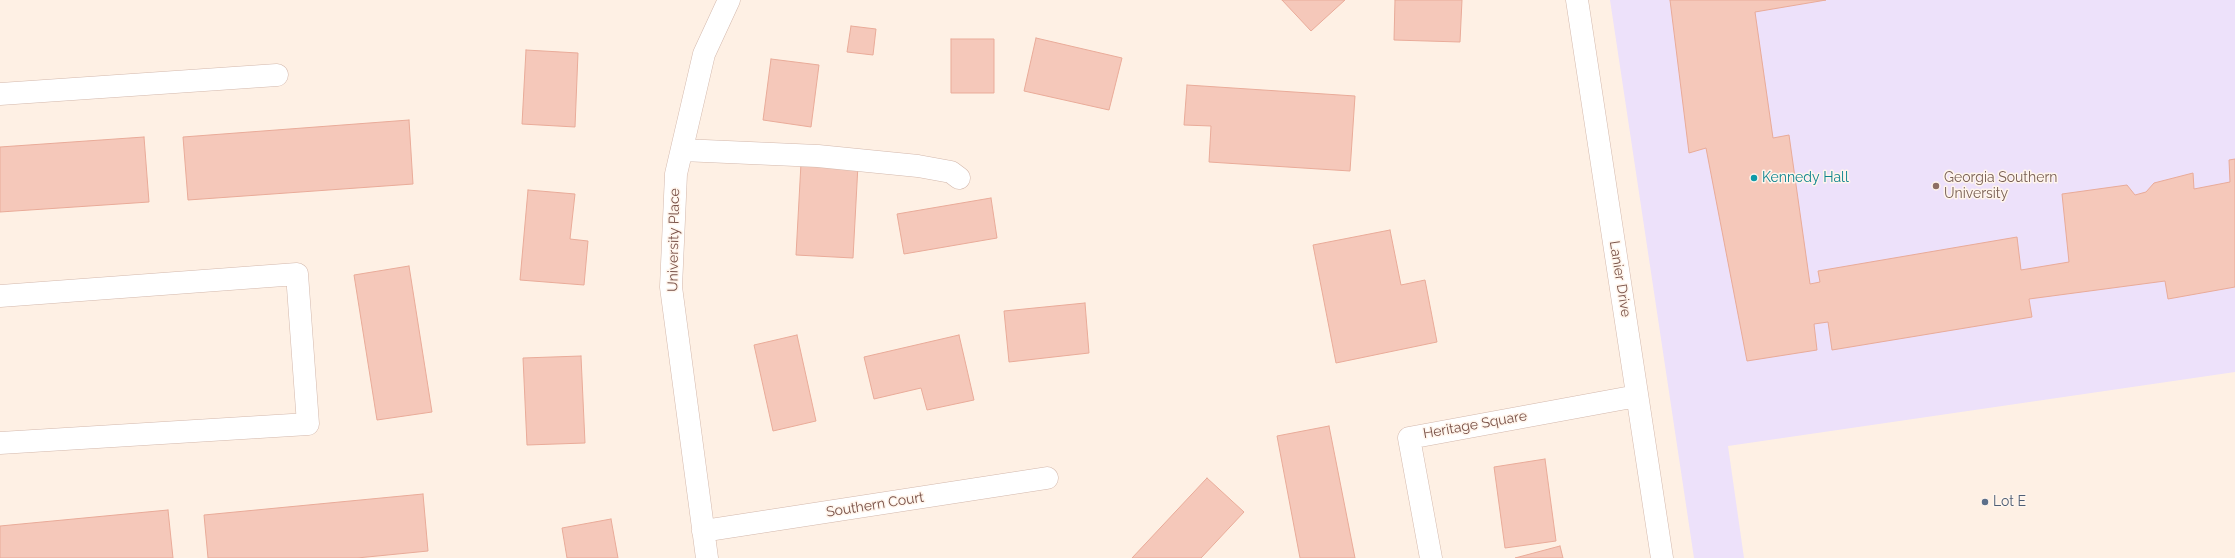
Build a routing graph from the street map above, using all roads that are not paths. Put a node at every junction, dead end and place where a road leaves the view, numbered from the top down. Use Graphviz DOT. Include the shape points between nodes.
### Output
graph roads {
  1 [pos="728,0"];
  2 [pos="1577,0"];
  3 [pos="277,75"];
  4 [pos="0,94"];
  5 [pos="682,150"];
  6 [pos="959,178"];
  7 [pos="0,296"];
  8 [pos="1638,396"];
  9 [pos="0,443"];
  10 [pos="1047,478"];
  11 [pos="703,531"];
  12 [pos="707,558"];
  13 [pos="1431,558"];
  14 [pos="1662,558"];
  1 -- 5 [label="street, University Place" via="704,54"];
  2 -- 8 [label="street, Lanier Drive"];
  3 -- 4 [label="street"];
  5 -- 6 [label="street" via="818,156 918,166 951,172"];
  5 -- 11 [label="street, University Place" via="676,174 671,287"];
  7 -- 9 [label="street" via="297,274 308,424"];
  8 -- 13 [label="street, Heritage Square" via="1409,438"];
  8 -- 14 [label="street, Lanier Drive"];
  10 -- 11 [label="street, Southern Court"];
  11 -- 12 [label="street, University Place"];
}
